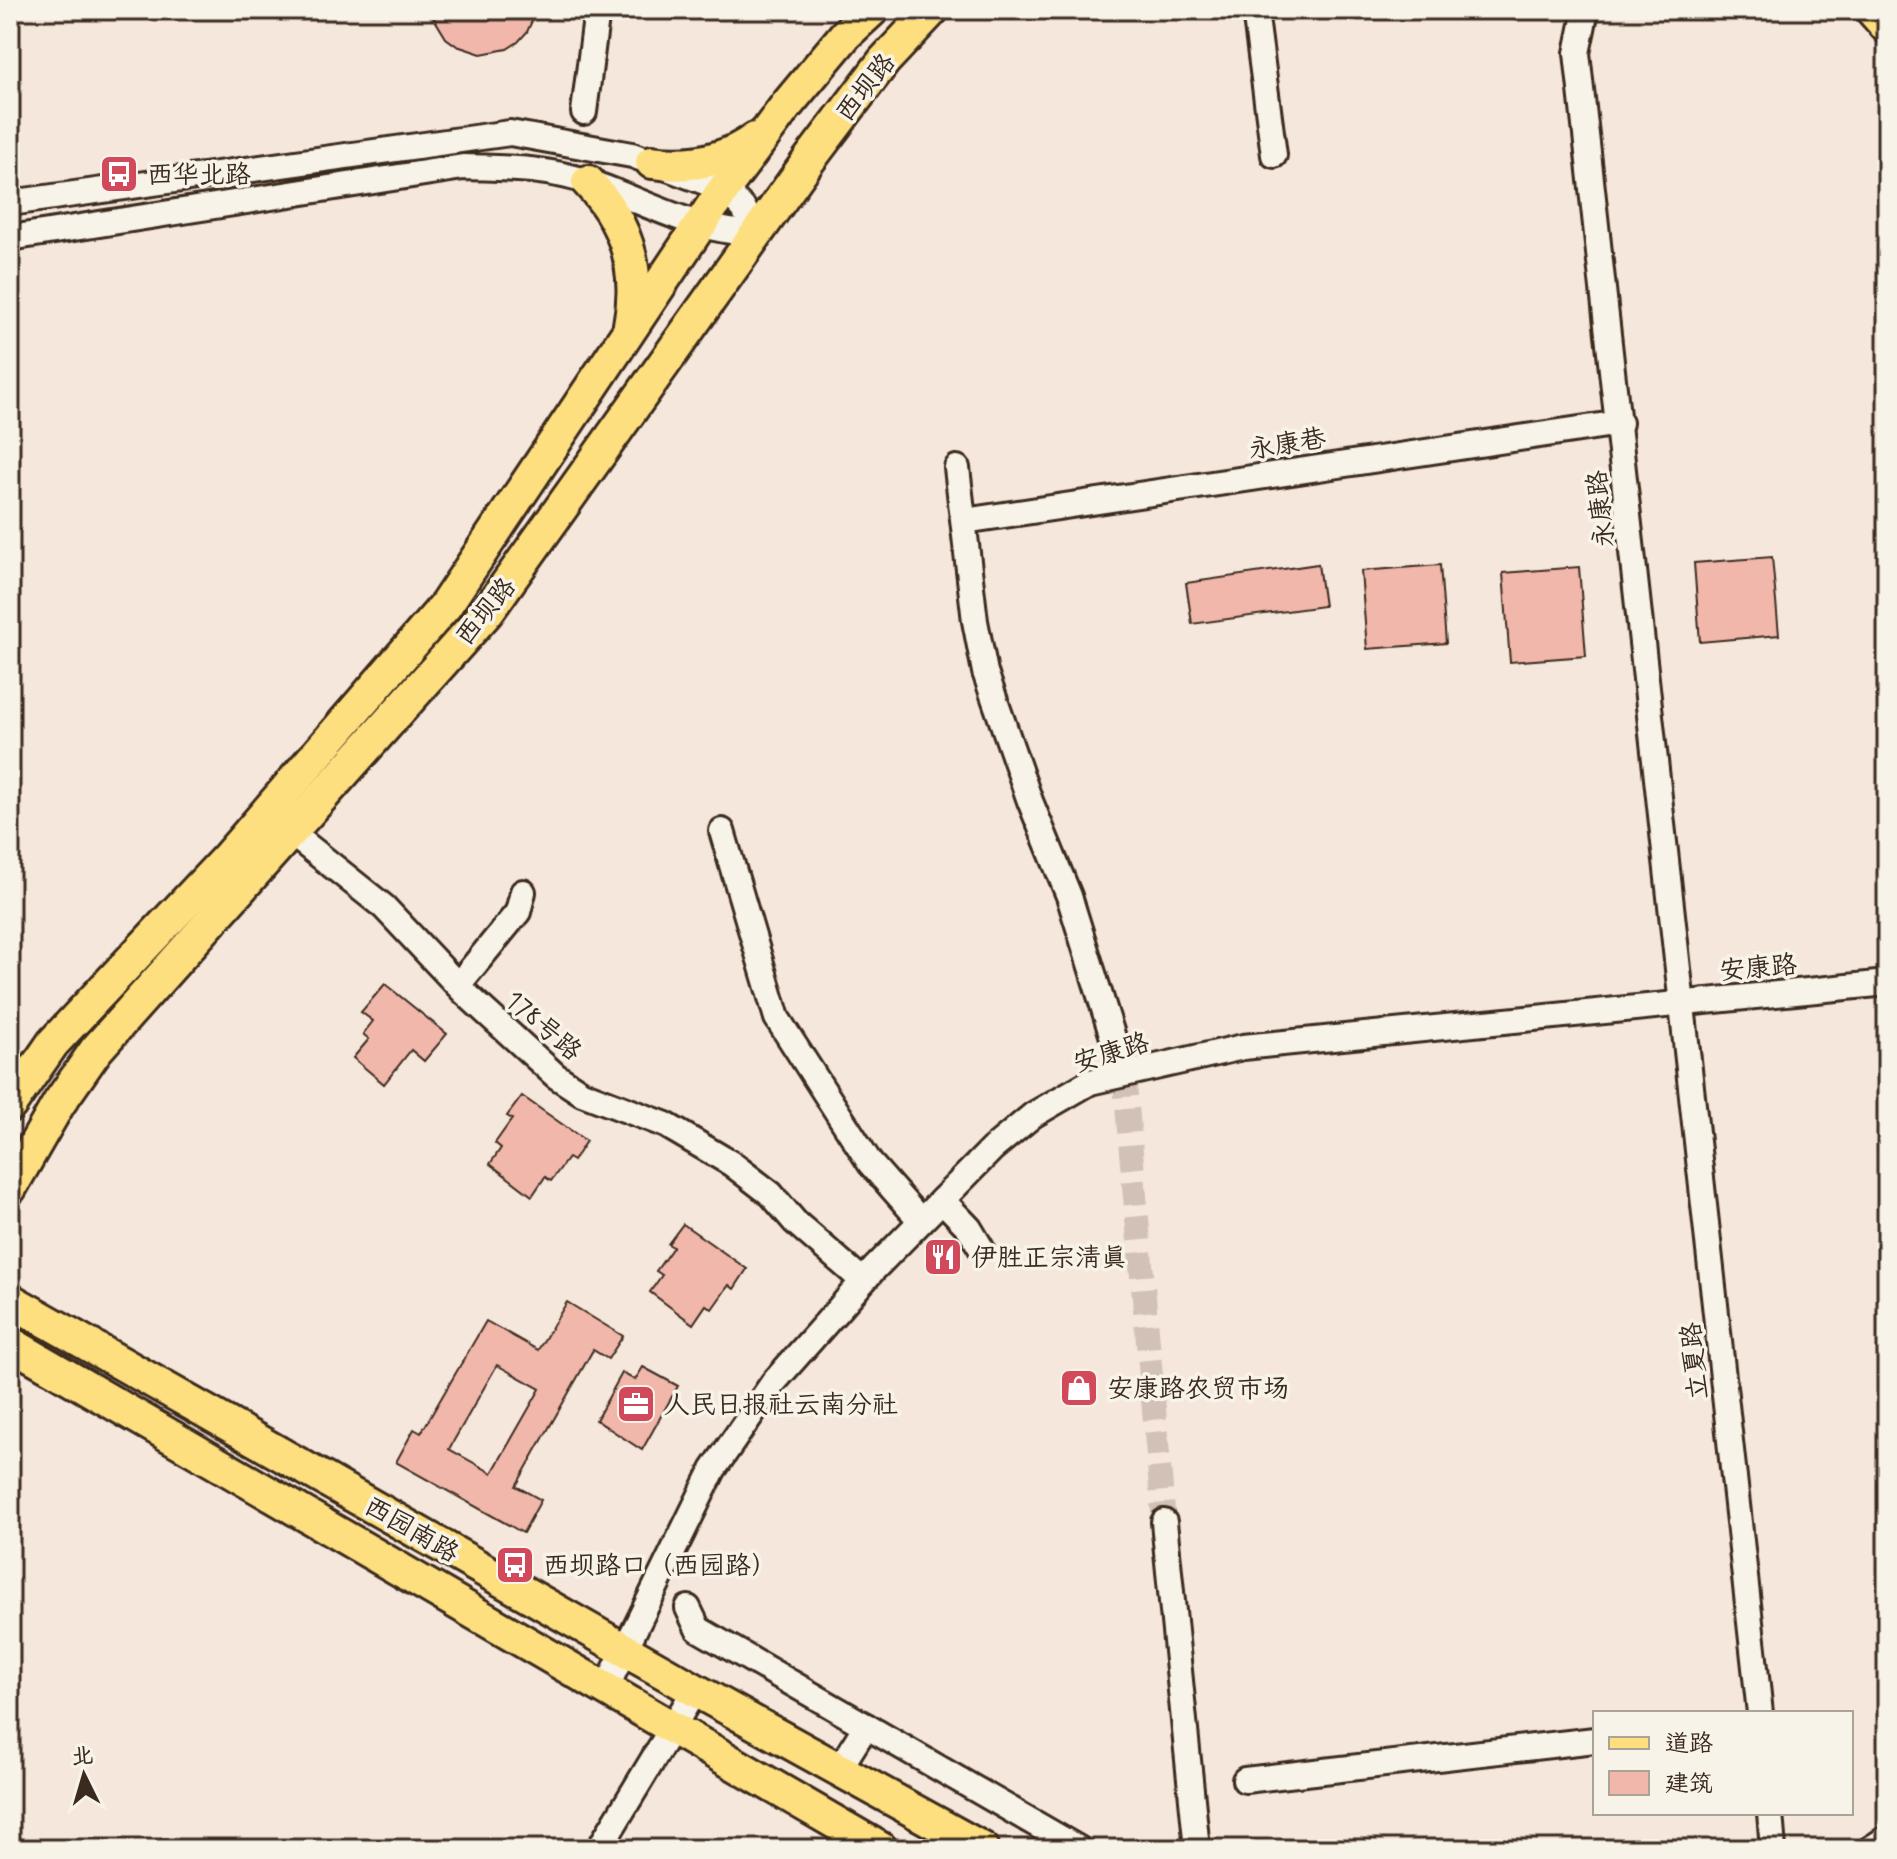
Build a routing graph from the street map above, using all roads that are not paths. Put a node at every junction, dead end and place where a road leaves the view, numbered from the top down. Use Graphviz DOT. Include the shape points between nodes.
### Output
graph roads {
  1 [pos="597,10"];
  2 [pos="872,10"];
  3 [pos="932,10"];
  4 [pos="1255,10"];
  5 [pos="1586,10"];
  6 [pos="1872,10"];
  7 [pos="1887,27"];
  8 [pos="584,112"];
  9 [pos="775,121"];
  10 [pos="1274,155"];
  11 [pos="652,162"];
  12 [pos="588,182"];
  13 [pos="724,189"];
  14 [pos="10,203"];
  15 [pos="700,223"];
  16 [pos="755,233"];
  17 [pos="10,238"];
  18 [pos="629,330"];
  19 [pos="1620,423"];
  20 [pos="957,468"];
  21 [pos="964,521"];
  22 [pos="722,831"];
  23 [pos="290,832"];
  24 [pos="523,892"];
  25 [pos="1887,983"];
  26 [pos="458,985"];
  27 [pos="1684,1002"];
  28 [pos="1124,1073"];
  29 [pos="10,1105"];
  30 [pos="10,1188"];
  31 [pos="942,1200"];
  32 [pos="921,1221"];
  33 [pos="981,1248"];
  34 [pos="863,1281"];
  35 [pos="10,1300"];
  36 [pos="10,1343"];
  37 [pos="1164,1522"];
  38 [pos="688,1608"];
  39 [pos="627,1651"];
  40 [pos="605,1690"];
  41 [pos="695,1690"];
  42 [pos="1760,1711"];
  43 [pos="866,1726"];
  44 [pos="673,1729"];
  45 [pos="1593,1740"];
  46 [pos="839,1769"];
  47 [pos="1245,1780"];
  48 [pos="1770,1815"];
  49 [pos="1887,1838"];
  50 [pos="599,1849"];
  51 [pos="881,1849"];
  52 [pos="983,1849"];
  53 [pos="1079,1849"];
  54 [pos="1197,1849"];
  55 [pos="1773,1849"];
  56 [pos="1870,1849"];
  1 -- 8 [label="street"];
  2 -- 9 [label="main road, 西坝路"];
  3 -- 16 [label="main road, 西坝路" via="884,61"];
  4 -- 10 [label="street"];
  5 -- 19 [label="street, 永康路" via="1577,53"];
  6 -- 7 [label="main road"];
  9 -- 11 [label="main road" via="729,155 692,164"];
  9 -- 13 [label="main road, 西坝路"];
  11 -- 13 [label="street"];
  11 -- 14 [label="street" via="510,133"];
  12 -- 15 [label="street"];
  12 -- 17 [label="street" via="535,169 463,167"];
  12 -- 18 [label="main road" via="612,211 627,244 635,287"];
  13 -- 15 [label="main road, 西坝路"];
  13 -- 16 [label="street" via="744,209"];
  15 -- 16 [label="street" via="727,233"];
  15 -- 18 [label="main road, 西坝路"];
  16 -- 23 [label="main road, 西坝路" via="487,612"];
  18 -- 29 [label="main road, 西坝路" via="445,606 228,857 53,1043"];
  19 -- 21 [label="street, 永康巷"];
  19 -- 27 [label="street, 永康路"];
  20 -- 21 [label="street"];
  21 -- 28 [label="street" via="985,672 1069,896"];
  22 -- 32 [label="street" via="777,1018 870,1163"];
  23 -- 26 [label="street, 178号路" via="384,907"];
  23 -- 30 [label="main road, 西坝路" via="96,1050"];
  24 -- 26 [label="street" via="518,912"];
  25 -- 27 [label="street, 安康路"];
  26 -- 34 [label="street, 178号路" via="556,1076 582,1093 666,1125 732,1164"];
  27 -- 28 [label="street, 安康路" via="1243,1047"];
  27 -- 42 [label="street, 立夏路"];
  28 -- 31 [label="street, 安康路" via="1090,1082 1033,1115"];
  31 -- 32 [label="street, 安康路"];
  31 -- 33 [label="street"];
  32 -- 34 [label="street, 安康路"];
  34 -- 39 [label="street, 安康路" via="773,1383 713,1470"];
  35 -- 39 [label="main road, 西园南路"];
  36 -- 40 [label="main road, 西园南路"];
  37 -- 54 [label="street"];
  38 -- 43 [label="street" via="698,1629"];
  39 -- 40 [label="street, 安康路"];
  39 -- 41 [label="main road, 西园南路"];
  40 -- 44 [label="main road, 西园南路"];
  41 -- 44 [label="street"];
  41 -- 46 [label="main road, 西园南路"];
  43 -- 46 [label="street"];
  43 -- 53 [label="street"];
  44 -- 50 [label="street"];
  44 -- 51 [label="main road, 西园南路"];
  45 -- 47 [label="street"];
  46 -- 52 [label="main road, 西园南路"];
  48 -- 55 [label="street"];
  49 -- 56 [label="street"];
}
